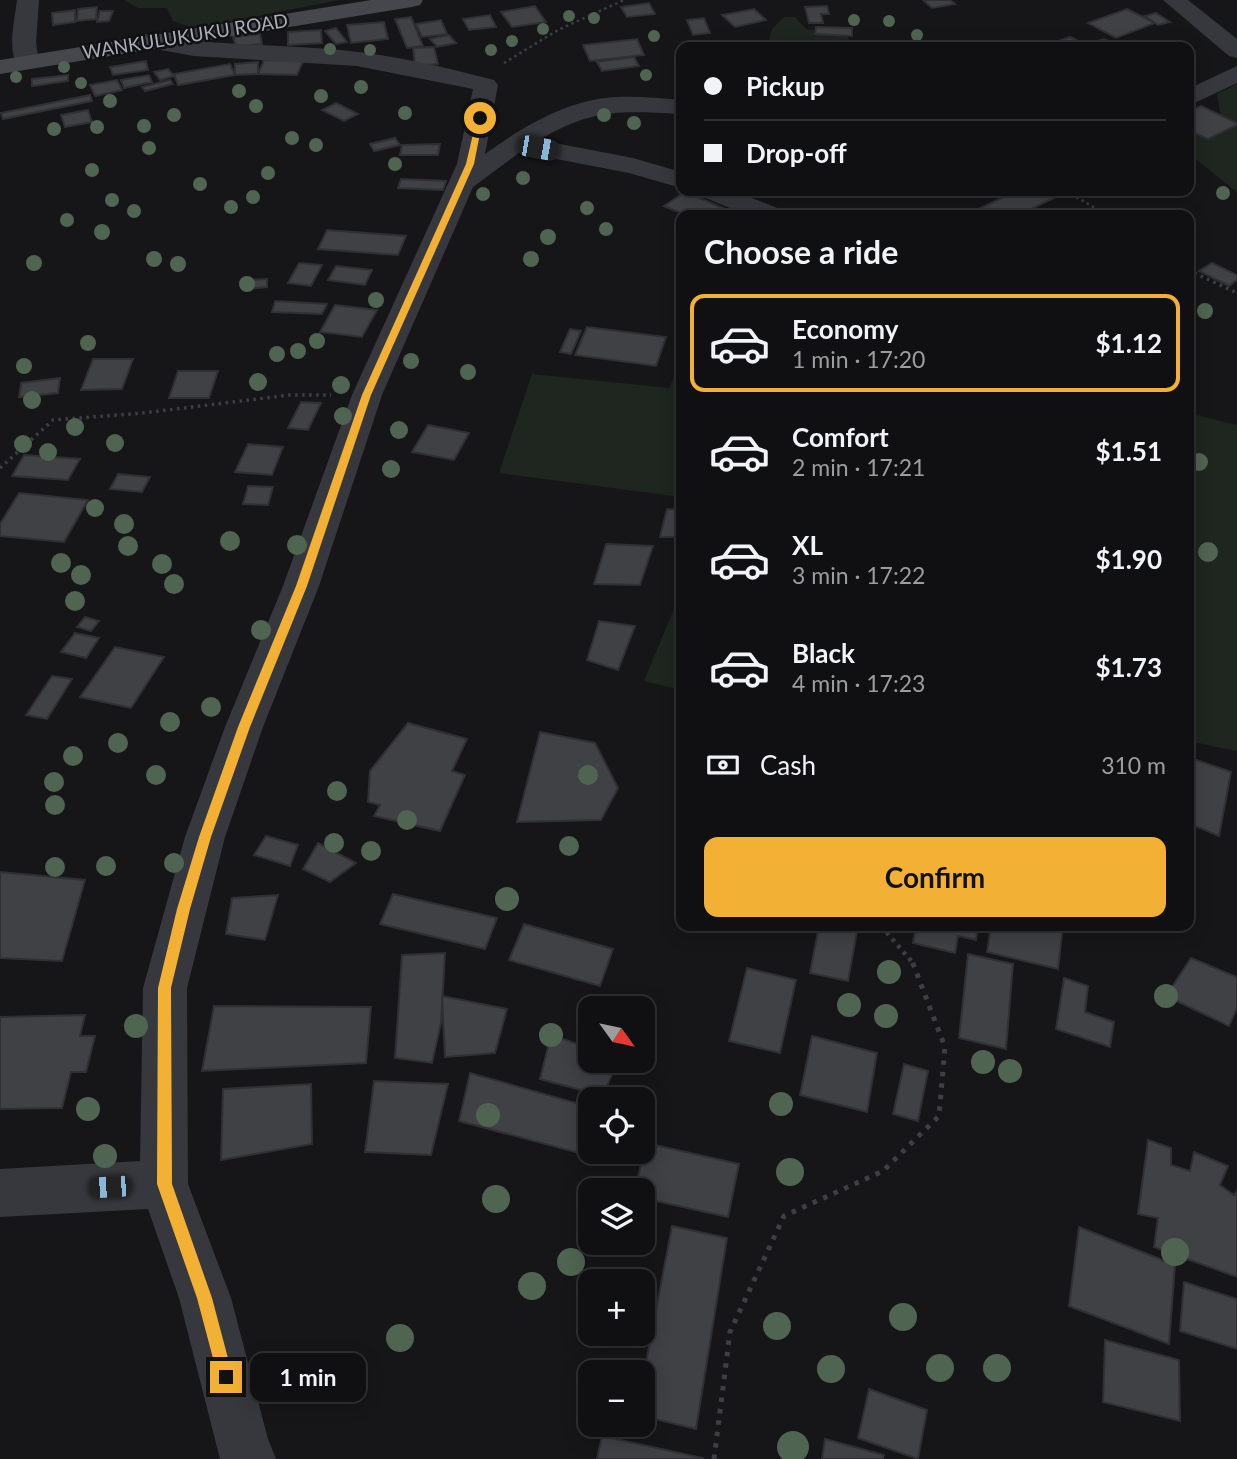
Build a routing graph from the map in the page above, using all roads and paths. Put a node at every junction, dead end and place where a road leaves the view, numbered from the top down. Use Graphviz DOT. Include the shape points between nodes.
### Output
graph roads {
  1 [pos="28,0"];
  2 [pos="412,0"];
  3 [pos="624,0"];
  4 [pos="1174,0"];
  5 [pos="147,41"];
  6 [pos="1237,51"];
  7 [pos="27,62"];
  8 [pos="0,67"];
  9 [pos="1237,74"];
  10 [pos="486,85"];
  11 [pos="1194,96"];
  12 [pos="676,107"];
  13 [pos="519,144"];
  14 [pos="676,179"];
  15 [pos="463,182"];
  16 [pos="724,196"];
  17 [pos="1075,196"];
  18 [pos="758,210"];
  19 [pos="1098,210"];
  20 [pos="1194,273"];
  21 [pos="1237,293"];
  22 [pos="367,395"];
  23 [pos="0,468"];
  24 [pos="885,931"];
  25 [pos="164,1184"];
  26 [pos="0,1193"];
  27 [pos="248,1459"];
  28 [pos="714,1459"];
  1 -- 7 [label="street"];
  2 -- 5 [label="main road, WANKULUKUKU ROAD"];
  3 -- 10 [label="path" via="536,43 503,64"];
  4 -- 6 [label="street"];
  5 -- 7 [label="main road, WANKULUKUKU ROAD"];
  5 -- 10 [label="street" via="205,51 342,58"];
  7 -- 8 [label="main road, WANKULUKUKU ROAD"];
  9 -- 11 [label="street"];
  10 -- 15 [label="street"];
  12 -- 13 [label="street" via="625,104 592,108"];
  13 -- 14 [label="street"];
  13 -- 15 [label="street"];
  15 -- 22 [label="street"];
  16 -- 18 [label="street"];
  17 -- 19 [label="path"];
  20 -- 21 [label="path"];
  22 -- 23 [label="path" via="290,395 53,420"];
  22 -- 25 [label="street" via="301,586 240,739 184,909 165,988"];
  24 -- 28 [label="path" via="913,962 946,1047 939,1116 883,1171 784,1216 730,1332"];
  25 -- 26 [label="street"];
  25 -- 27 [label="street" via="205,1298"];
}
